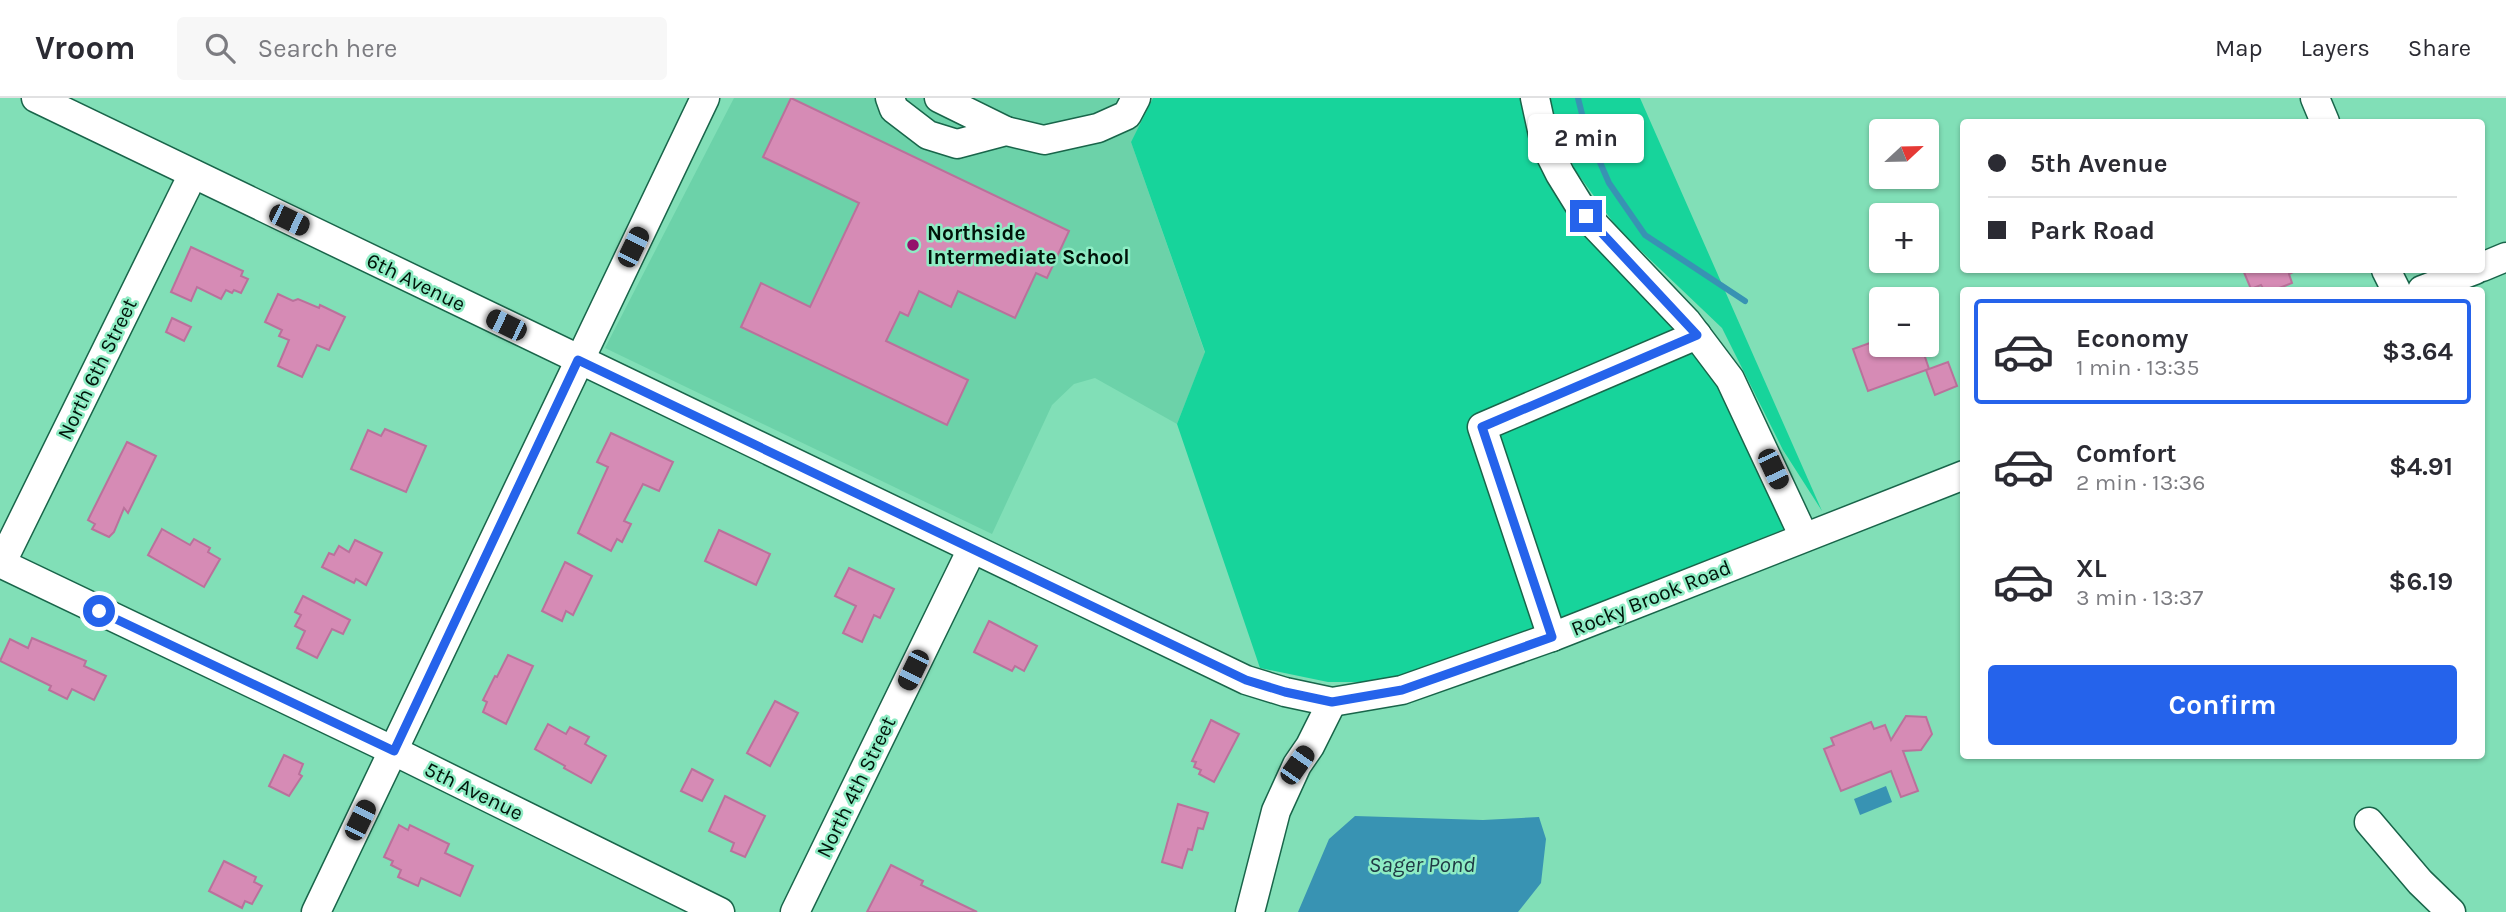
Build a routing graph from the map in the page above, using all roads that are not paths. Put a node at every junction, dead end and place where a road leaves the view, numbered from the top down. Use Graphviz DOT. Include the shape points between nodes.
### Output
graph roads {
  1 [pos="36,98"];
  2 [pos="705,98"];
  3 [pos="890,98"];
  4 [pos="939,98"];
  5 [pos="1136,98"];
  6 [pos="1535,98"];
  7 [pos="2315,98"];
  8 [pos="2324,119"];
  9 [pos="1006,131"];
  10 [pos="192,174"];
  11 [pos="2506,257"];
  12 [pos="2485,266"];
  13 [pos="2467,273"];
  14 [pos="2430,287"];
  15 [pos="1697,335"];
  16 [pos="578,360"];
  17 [pos="1960,477"];
  18 [pos="1804,537"];
  19 [pos="972,549"];
  20 [pos="0,564"];
  21 [pos="1552,637"];
  22 [pos="1332,702"];
  23 [pos="394,751"];
  24 [pos="2369,822"];
  25 [pos="317,912"];
  26 [pos="720,912"];
  27 [pos="795,912"];
  28 [pos="1250,912"];
  29 [pos="2451,912"];
  1 -- 10 [label="street, 6th Avenue"];
  2 -- 16 [label="street"];
  3 -- 9 [label="street" via="894,109 928,135 957,144"];
  4 -- 9 [label="street"];
  5 -- 9 [label="street" via="1127,115 1098,128 1044,140"];
  6 -- 15 [label="street" via="1545,144 1586,216"];
  7 -- 8 [label="street"];
  10 -- 16 [label="street, 6th Avenue"];
  10 -- 20 [label="street, North 6th Street"];
  11 -- 12 [label="street"];
  13 -- 14 [label="street"];
  15 -- 18 [label="street" via="1730,379"];
  15 -- 21 [label="street" via="1482,427"];
  16 -- 19 [label="street, 6th Avenue"];
  16 -- 23 [label="street"];
  17 -- 18 [label="street, Rocky Brook Road"];
  18 -- 21 [label="street, Rocky Brook Road"];
  19 -- 22 [label="street, 6th Avenue" via="1246,680"];
  19 -- 27 [label="street, North 4th Street"];
  20 -- 23 [label="street, 5th Avenue"];
  21 -- 22 [label="street, Rocky Brook Road" via="1402,690"];
  22 -- 28 [label="street" via="1276,811"];
  23 -- 25 [label="street"];
  23 -- 26 [label="street, 5th Avenue"];
  24 -- 29 [label="street"];
}
